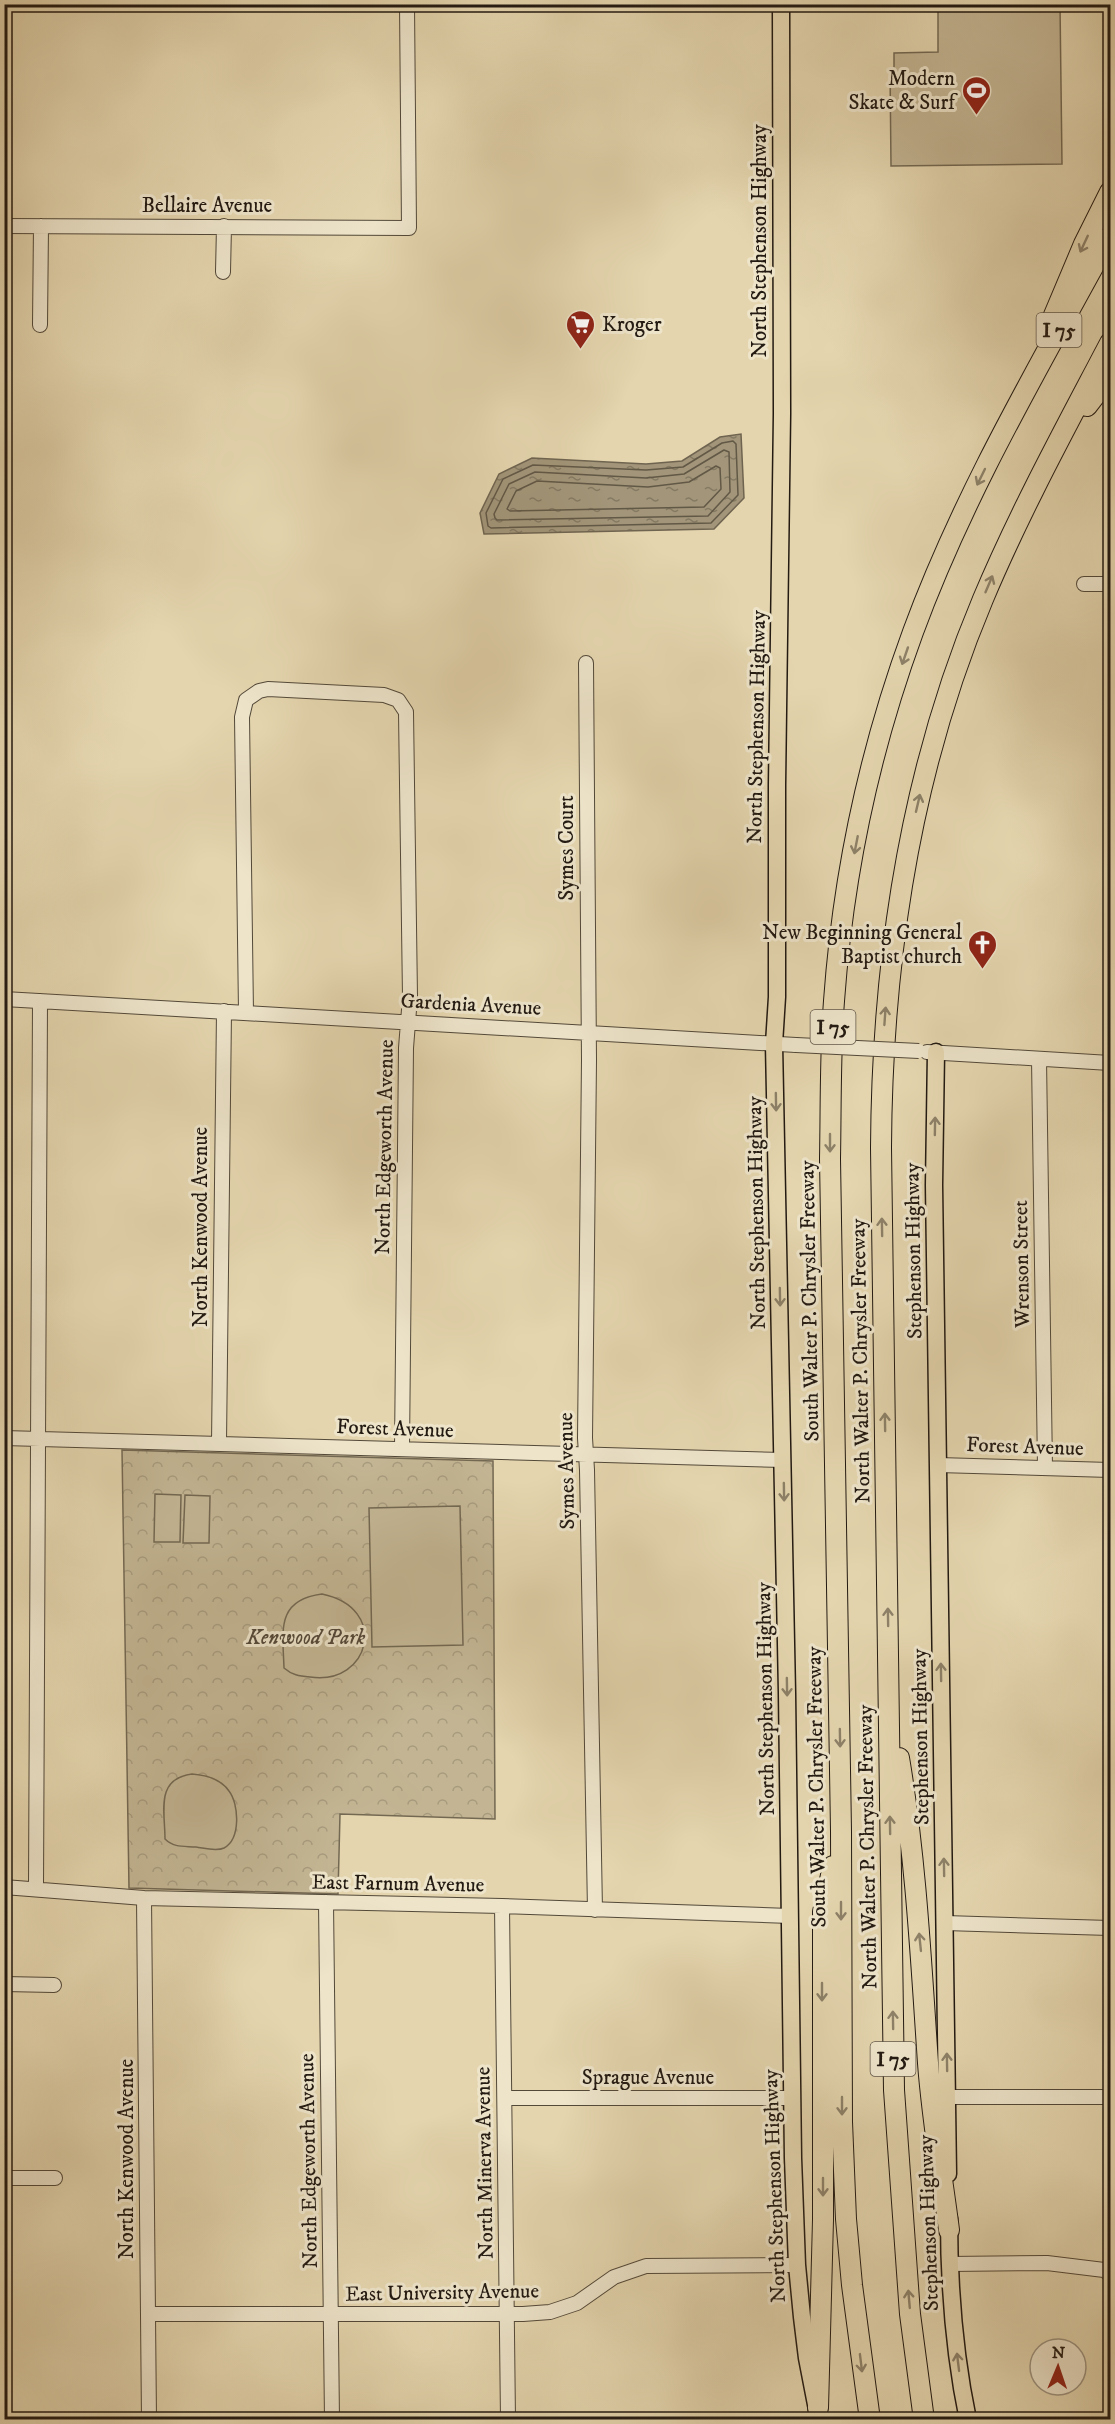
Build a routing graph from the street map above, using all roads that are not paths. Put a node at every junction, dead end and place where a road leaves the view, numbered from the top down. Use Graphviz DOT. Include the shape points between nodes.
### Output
graph roads {
  1 [pos="407,4"];
  2 [pos="781,4"];
  3 [pos="1110,192"];
  4 [pos="4,226"];
  5 [pos="41,226"];
  6 [pos="224,226"];
  7 [pos="1110,236"];
  8 [pos="223,272"];
  9 [pos="40,325"];
  10 [pos="1110,343"];
  11 [pos="1110,376"];
  12 [pos="1007,424"];
  13 [pos="1054,448"];
  14 [pos="1084,584"];
  15 [pos="1110,584"];
  16 [pos="586,663"];
  17 [pos="4,999"];
  18 [pos="40,1001"];
  19 [pos="224,1011"];
  20 [pos="246,1012"];
  21 [pos="407,1021"];
  22 [pos="587,1032"];
  23 [pos="774,1044"];
  24 [pos="928,1052"];
  25 [pos="1039,1059"];
  26 [pos="1110,1063"];
  27 [pos="4,1438"];
  28 [pos="36,1438"];
  29 [pos="219,1443"];
  30 [pos="402,1449"];
  31 [pos="586,1455"];
  32 [pos="783,1461"];
  33 [pos="938,1465"];
  34 [pos="1045,1468"];
  35 [pos="1110,1470"];
  36 [pos="889,1696"];
  37 [pos="841,1831"];
  38 [pos="4,1887"];
  39 [pos="36,1888"];
  40 [pos="144,1898"];
  41 [pos="326,1902"];
  42 [pos="502,1906"];
  43 [pos="595,1910"];
  44 [pos="790,1916"];
  45 [pos="945,1923"];
  46 [pos="1110,1928"];
  47 [pos="4,1984"];
  48 [pos="54,1985"];
  49 [pos="947,2097"];
  50 [pos="1110,2097"];
  51 [pos="504,2098"];
  52 [pos="791,2098"];
  53 [pos="4,2178"];
  54 [pos="56,2178"];
  55 [pos="949,2230"];
  56 [pos="949,2264"];
  57 [pos="797,2265"];
  58 [pos="1110,2274"];
  59 [pos="507,2313"];
  60 [pos="148,2314"];
  61 [pos="330,2314"];
  62 [pos="819,2414"];
  63 [pos="149,2420"];
  64 [pos="332,2420"];
  65 [pos="508,2420"];
  66 [pos="870,2420"];
  67 [pos="924,2420"];
  68 [pos="968,2420"];
  1 -- 6 [label="street, Bellaire Avenue" via="409,228"];
  2 -- 23 [label="main road, North Stephenson Highway" via="782,404"];
  3 -- 12 [label="highway, one-way"];
  4 -- 5 [label="street, Bellaire Avenue"];
  5 -- 6 [label="street, Bellaire Avenue"];
  5 -- 9 [label="street"];
  6 -- 8 [label="street"];
  7 -- 12 [label="highway, South Walter P. Chrysler Freeway / I 75"];
  10 -- 13 [label="highway, North Walter P. Chrysler Freeway / I 75"];
  11 -- 13 [label="highway"];
  12 -- 37 [label="highway, South Walter P. Chrysler Freeway / I 75, one-way" via="945,552 889,703 859,829 838,967 830,1159"];
  36 -- 13 [label="highway, North Walter P. Chrysler Freeway / I 75, one-way" via="881,1106 886,1010 896,929 926,771 960,661 998,564"];
  14 -- 15 [label="street"];
  16 -- 22 [label="street, Symes Court"];
  17 -- 18 [label="street, Gardenia Avenue"];
  18 -- 19 [label="street, Gardenia Avenue"];
  18 -- 28 [label="street"];
  19 -- 20 [label="street, Gardenia Avenue"];
  19 -- 29 [label="street, North Kenwood Avenue"];
  20 -- 21 [label="street, Gardenia Avenue"];
  20 -- 21 [label="street, North Edgeworth Avenue" via="242,717 246,700 268,689 384,695 402,704 406,712 410,998"];
  21 -- 22 [label="street, Gardenia Avenue"];
  21 -- 30 [label="street, North Edgeworth Avenue"];
  22 -- 23 [label="street, Gardenia Avenue"];
  22 -- 31 [label="street, Symes Avenue"];
  23 -- 24 [label="street, Gardenia Avenue, bridge"];
  23 -- 32 [label="main road, North Stephenson Highway, one-way"];
  24 -- 25 [label="street, Gardenia Avenue"];
  33 -- 24 [label="main road, Stephenson Highway, one-way"];
  25 -- 26 [label="street, Gardenia Avenue"];
  25 -- 34 [label="street, Wrenson Street"];
  27 -- 28 [label="street, Forest Avenue"];
  28 -- 29 [label="street, Forest Avenue"];
  28 -- 39 [label="street"];
  29 -- 30 [label="street, Forest Avenue"];
  30 -- 31 [label="street, Forest Avenue"];
  31 -- 32 [label="street, Forest Avenue"];
  31 -- 43 [label="street, Symes Avenue"];
  32 -- 44 [label="main road, North Stephenson Highway, one-way"];
  33 -- 34 [label="street, Forest Avenue"];
  45 -- 33 [label="main road, Stephenson Highway, one-way"];
  34 -- 35 [label="street, Forest Avenue"];
  55 -- 36 [label="highway, one-way" via="928,2065 906,1796"];
  67 -- 36 [label="highway, North Walter P. Chrysler Freeway / I 75, one-way" via="910,2314 894,2090"];
  37 -- 62 [label="highway, one-way" via="823,1912"];
  37 -- 66 [label="highway, South Walter P. Chrysler Freeway / I 75, one-way" via="846,2219"];
  38 -- 39 [label="street, East Farnum Avenue"];
  39 -- 40 [label="street, East Farnum Avenue"];
  40 -- 41 [label="street, East Farnum Avenue"];
  40 -- 60 [label="street, North Kenwood Avenue"];
  41 -- 42 [label="street, East Farnum Avenue"];
  41 -- 61 [label="street, North Edgeworth Avenue"];
  42 -- 43 [label="street, East Farnum Avenue"];
  42 -- 51 [label="street, North Minerva Avenue"];
  43 -- 44 [label="street, East Farnum Avenue"];
  44 -- 52 [label="main road, North Stephenson Highway"];
  45 -- 46 [label="street"];
  49 -- 45 [label="main road, Stephenson Highway, one-way"];
  47 -- 48 [label="street"];
  49 -- 50 [label="street"];
  49 -- 55 [label="main road, Stephenson Highway"];
  51 -- 52 [label="street, Sprague Avenue"];
  51 -- 59 [label="street, North Minerva Avenue"];
  52 -- 57 [label="main road, North Stephenson Highway"];
  53 -- 54 [label="street"];
  55 -- 56 [label="main road, Stephenson Highway"];
  56 -- 58 [label="street" via="1047,2263"];
  68 -- 56 [label="main road, Stephenson Highway, one-way"];
  57 -- 59 [label="street, East University Avenue" via="646,2266 614,2277 577,2303 550,2312"];
  57 -- 62 [label="main road, North Stephenson Highway" via="807,2358"];
  59 -- 61 [label="street, East University Avenue"];
  59 -- 65 [label="street, North Minerva Avenue"];
  60 -- 61 [label="street, East University Avenue"];
  60 -- 63 [label="street, North Kenwood Avenue"];
  61 -- 64 [label="street, North Edgeworth Avenue"];
}
